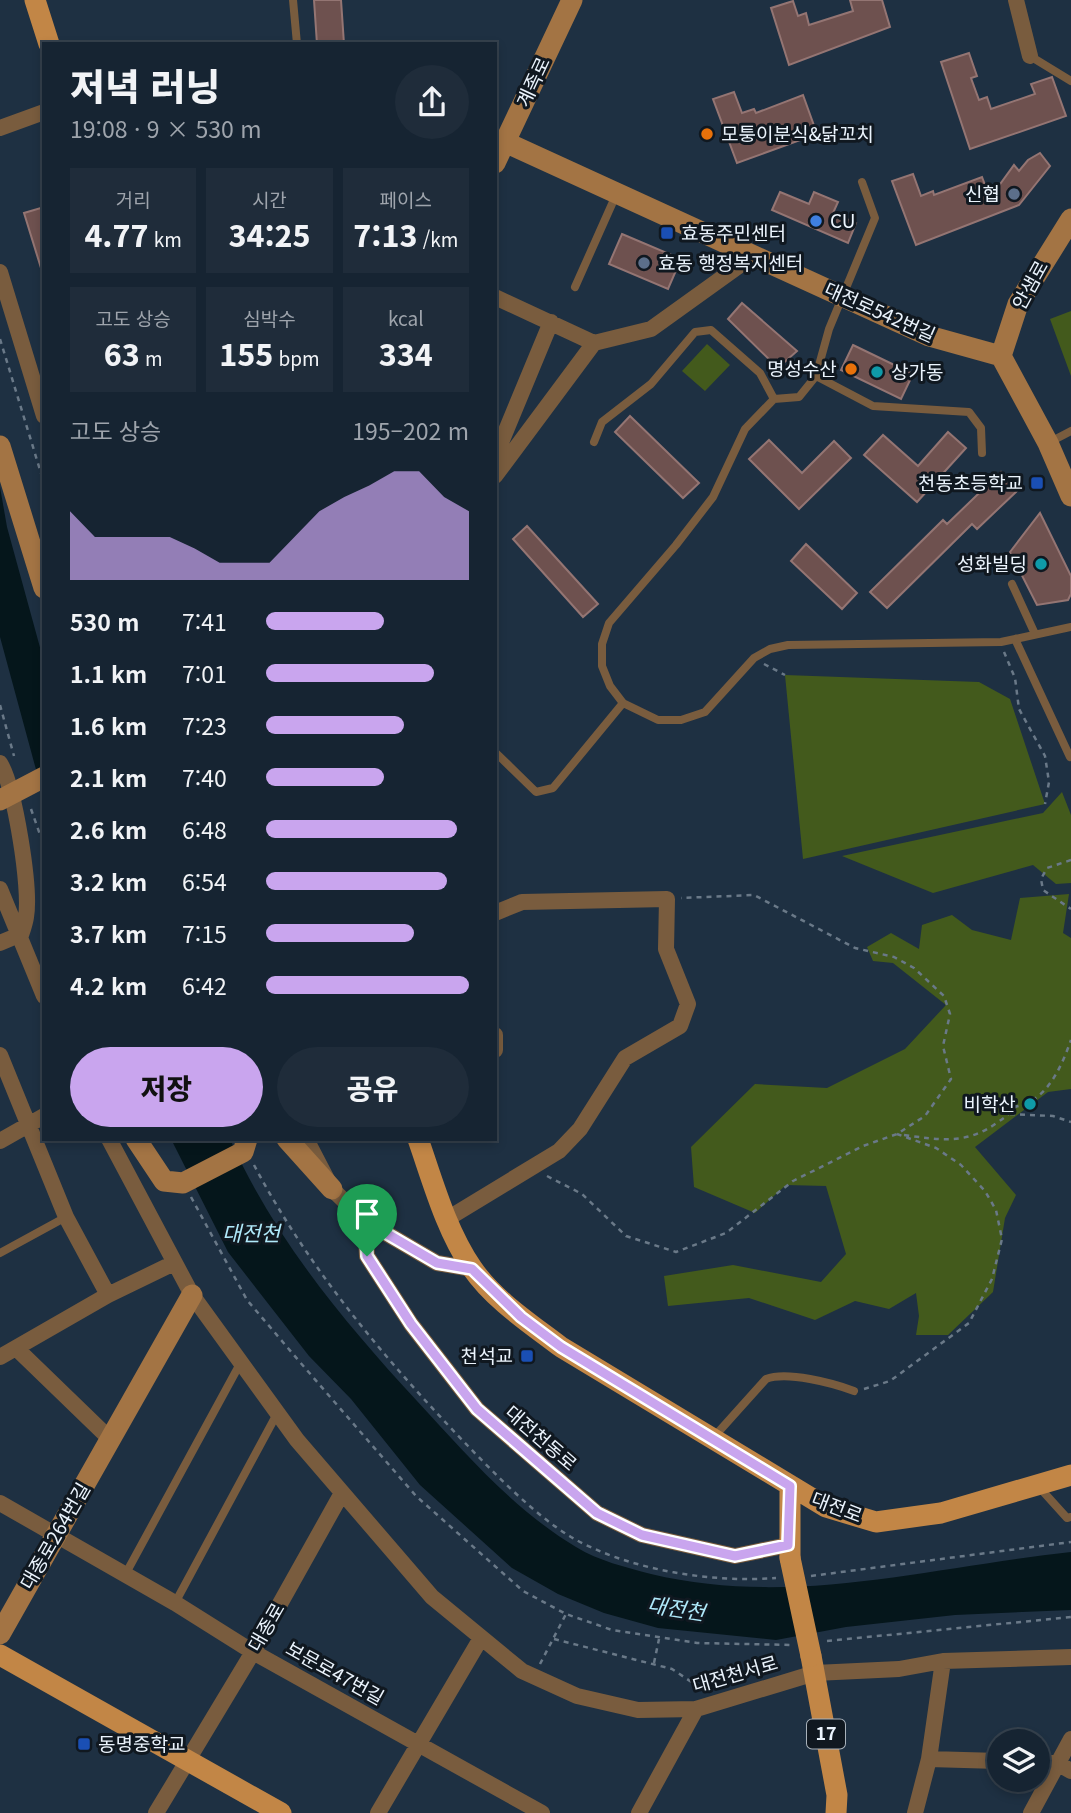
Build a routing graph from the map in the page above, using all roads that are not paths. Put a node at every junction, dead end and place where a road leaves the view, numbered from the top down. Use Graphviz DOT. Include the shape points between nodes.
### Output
graph roads {
  1 [pos="35,0"];
  2 [pos="293,0"];
  3 [pos="572,0"];
  4 [pos="1016,0"];
  5 [pos="49,42"];
  6 [pos="297,42"];
  7 [pos="1030,56"];
  8 [pos="1071,81"];
  9 [pos="42,113"];
  10 [pos="0,128"];
  11 [pos="500,137"];
  12 [pos="862,182"];
  13 [pos="617,192"];
  14 [pos="1071,219"];
  15 [pos="754,255"];
  16 [pos="0,272"];
  17 [pos="575,287"];
  18 [pos="844,296"];
  19 [pos="497,298"];
  20 [pos="551,322"];
  21 [pos="594,343"];
  22 [pos="1001,356"];
  23 [pos="816,376"];
  24 [pos="774,399"];
  25 [pos="42,409"];
  26 [pos="1071,431"];
  27 [pos="594,442"];
  28 [pos="1048,443"];
  29 [pos="0,446"];
  30 [pos="497,452"];
  31 [pos="982,453"];
  32 [pos="497,473"];
  33 [pos="1071,496"];
  34 [pos="21,517"];
  35 [pos="42,540"];
  36 [pos="42,582"];
  37 [pos="1012,584"];
  38 [pos="1071,627"];
  39 [pos="1035,634"];
  40 [pos="1014,639"];
  41 [pos="624,703"];
  42 [pos="497,754"];
  43 [pos="1070,757"];
  44 [pos="0,763"];
  45 [pos="42,778"];
  46 [pos="0,800"];
  47 [pos="0,889"];
  48 [pos="497,909"];
  49 [pos="19,937"];
  50 [pos="0,943"];
  51 [pos="42,991"];
  52 [pos="0,1055"];
  53 [pos="42,1117"];
  54 [pos="27,1126"];
  55 [pos="0,1141"];
  56 [pos="110,1141"];
  57 [pos="137,1141"];
  58 [pos="289,1141"];
  59 [pos="307,1141"];
  60 [pos="419,1141"];
  61 [pos="245,1146"];
  62 [pos="332,1189"];
  63 [pos="66,1217"];
  64 [pos="447,1219"];
  65 [pos="365,1221"];
  66 [pos="0,1253"];
  67 [pos="174,1263"];
  68 [pos="472,1269"];
  69 [pos="108,1295"];
  70 [pos="192,1295"];
  71 [pos="17,1349"];
  72 [pos="0,1357"];
  73 [pos="241,1362"];
  74 [pos="855,1391"];
  75 [pos="278,1412"];
  76 [pos="110,1439"];
  77 [pos="711,1440"];
  78 [pos="1071,1475"];
  79 [pos="1037,1485"];
  80 [pos="790,1486"];
  81 [pos="342,1493"];
  82 [pos="0,1503"];
  83 [pos="1071,1517"];
  84 [pos="55,1534"];
  85 [pos="788,1560"];
  86 [pos="125,1575"];
  87 [pos="175,1603"];
  88 [pos="0,1634"];
  89 [pos="481,1638"];
  90 [pos="253,1652"];
  91 [pos="811,1654"];
  92 [pos="0,1655"];
  93 [pos="1071,1657"];
  94 [pos="943,1661"];
  95 [pos="696,1709"];
  96 [pos="1071,1739"];
  97 [pos="421,1745"];
  98 [pos="929,1759"];
  99 [pos="188,1760"];
  100 [pos="987,1761"];
  101 [pos="1064,1767"];
  102 [pos="156,1813"];
  103 [pos="281,1813"];
  104 [pos="378,1813"];
  105 [pos="542,1813"];
  106 [pos="639,1813"];
  107 [pos="836,1813"];
  108 [pos="915,1813"];
  109 [pos="1031,1813"];
  1 -- 5 [label="main road"];
  2 -- 6 [label="lane"];
  3 -- 11 [label="main road, 계족로"];
  4 -- 7 [label="street"];
  7 -- 8 [label="lane"];
  9 -- 10 [label="street"];
  11 -- 13 [label="main road, 대전로542번길"];
  12 -- 18 [label="lane" via="875,218"];
  13 -- 15 [label="main road, 대전로542번길"];
  13 -- 17 [label="lane"];
  14 -- 22 [label="main road, 안샘로" via="1018,303"];
  15 -- 18 [label="main road, 대전로542번길"];
  15 -- 21 [label="street" via="651,330"];
  16 -- 25 [label="street"];
  18 -- 22 [label="main road, 대전로542번길" via="929,336"];
  18 -- 23 [label="lane"];
  19 -- 20 [label="street"];
  20 -- 21 [label="street"];
  20 -- 30 [label="street"];
  21 -- 32 [label="street"];
  22 -- 28 [label="main road"];
  23 -- 24 [label="lane" via="799,397"];
  23 -- 31 [label="lane" via="873,406 969,412 981,428"];
  24 -- 27 [label="lane" via="760,373 711,330 695,332 651,384 602,422"];
  24 -- 41 [label="lane" via="745,429 713,497 609,623 602,644 603,666 610,686"];
  26 -- 28 [label="lane"];
  28 -- 33 [label="main road"];
  29 -- 34 [label="main road"];
  34 -- 35 [label="main road"];
  34 -- 36 [label="main road"];
  37 -- 39 [label="lane"];
  38 -- 39 [label="lane"];
  39 -- 40 [label="lane"];
  40 -- 41 [label="lane" via="788,645 754,658 705,712 681,720 658,720"];
  40 -- 43 [label="lane"];
  41 -- 42 [label="lane" via="546,791 532,788"];
  44 -- 49 [label="street" via="8,776 18,822 26,900"];
  45 -- 46 [label="main road, bridge"];
  47 -- 49 [label="street"];
  48 -- 64 [label="street" via="523,902 667,899 666,949 688,1004 680,1026 625,1058 580,1129 559,1151"];
  49 -- 50 [label="street"];
  49 -- 51 [label="street"];
  52 -- 54 [label="street"];
  53 -- 54 [label="street"];
  54 -- 55 [label="street"];
  54 -- 63 [label="street"];
  56 -- 67 [label="street, 대전천서로"];
  57 -- 61 [label="main road" via="164,1181 186,1182"];
  58 -- 62 [label="main road"];
  59 -- 62 [label="street"];
  60 -- 64 [label="main road, 대전로"];
  62 -- 65 [label="street"];
  63 -- 66 [label="lane"];
  63 -- 69 [label="street"];
  64 -- 68 [label="main road, 대전로"];
  65 -- 68 [label="street" via="437,1263"];
  65 -- 85 [label="street, 대전천동로" via="367,1256 411,1324 477,1409 597,1513 642,1535 735,1556"];
  67 -- 69 [label="street"];
  67 -- 70 [label="street, 대전천서로"];
  68 -- 77 [label="main road, 대전로" via="521,1317 561,1347"];
  69 -- 71 [label="street"];
  70 -- 73 [label="street, 대전천서로"];
  70 -- 76 [label="main road, 대종로264번길"];
  71 -- 72 [label="street"];
  71 -- 76 [label="street"];
  73 -- 75 [label="street, 대전천서로"];
  73 -- 86 [label="lane"];
  74 -- 77 [label="lane" via="827,1380 766,1378"];
  75 -- 81 [label="street, 대전천서로"];
  75 -- 87 [label="lane"];
  76 -- 84 [label="main road, 대종로264번길"];
  77 -- 80 [label="main road, 대전로"];
  78 -- 79 [label="main road, 대전로"];
  79 -- 80 [label="main road, 대전로" via="941,1513 876,1522 826,1507"];
  79 -- 83 [label="lane"];
  80 -- 85 [label="main road, 17"];
  81 -- 89 [label="street, 대전천서로" via="432,1597"];
  81 -- 90 [label="street, 대종로"];
  82 -- 84 [label="street, 보문로47번길"];
  84 -- 86 [label="street, 보문로47번길"];
  84 -- 88 [label="main road, 대종로264번길"];
  85 -- 91 [label="main road, 17, bridge"];
  86 -- 87 [label="street, 보문로47번길"];
  87 -- 90 [label="street, 보문로47번길"];
  89 -- 95 [label="street, 대전천서로" via="533,1676 577,1696 638,1710"];
  89 -- 97 [label="street"];
  90 -- 97 [label="street, 보문로47번길"];
  90 -- 99 [label="street, 대종로"];
  91 -- 94 [label="street, 대전천서로" via="899,1669"];
  91 -- 95 [label="street, 대전천서로"];
  91 -- 107 [label="main road, 17" via="837,1795"];
  92 -- 99 [label="main road"];
  93 -- 94 [label="street, 대전천서로"];
  94 -- 98 [label="street"];
  95 -- 106 [label="street"];
  96 -- 101 [label="street"];
  97 -- 104 [label="street"];
  97 -- 105 [label="street, 보문로47번길"];
  98 -- 100 [label="street"];
  98 -- 108 [label="street"];
  99 -- 102 [label="street, 대종로"];
  99 -- 103 [label="main road"];
  101 -- 109 [label="street"];
}
